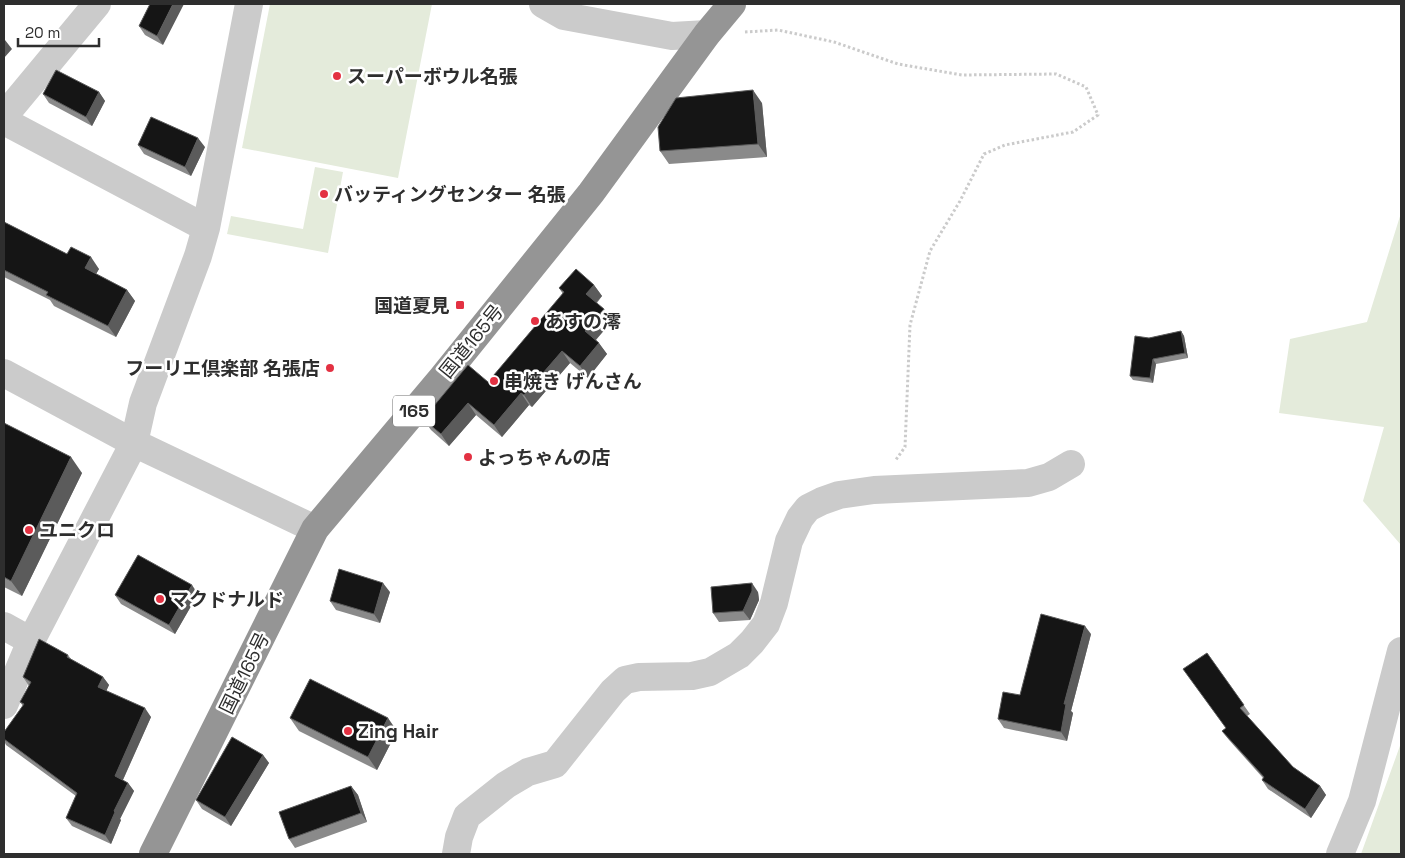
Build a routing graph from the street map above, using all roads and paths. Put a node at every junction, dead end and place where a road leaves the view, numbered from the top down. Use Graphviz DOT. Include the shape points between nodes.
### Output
graph roads {
  1 [pos="97,4"];
  2 [pos="249,4"];
  3 [pos="543,4"];
  4 [pos="732,4"];
  5 [pos="707,34"];
  6 [pos="4,116"];
  7 [pos="4,122"];
  8 [pos="206,228"];
  9 [pos="4,373"];
  10 [pos="134,442"];
  11 [pos="1071,464"];
  12 [pos="874,490"];
  13 [pos="315,529"];
  14 [pos="4,626"];
  15 [pos="31,641"];
  16 [pos="1401,651"];
  17 [pos="4,705"];
  18 [pos="153,854"];
  19 [pos="456,854"];
  20 [pos="1340,854"];
  1 -- 6 [label="street"];
  2 -- 8 [label="street"];
  3 -- 5 [label="street" via="564,16 672,36"];
  4 -- 5 [label="highway, 国道165号 / 165"];
  5 -- 12 [label="path" via="778,30 834,42 898,64 962,75 1056,74 1086,86 1098,115 1073,132 1005,145 984,154 930,251 910,325 905,447"];
  5 -- 13 [label="highway, 国道165号 / 165" via="584,200 442,378"];
  7 -- 8 [label="street"];
  8 -- 10 [label="street" via="142,403"];
  9 -- 10 [label="street"];
  10 -- 13 [label="street"];
  10 -- 15 [label="street"];
  11 -- 12 [label="street" via="1048,477 1028,483"];
  12 -- 19 [label="street" via="838,495 808,508 800,518 787,550 766,624 739,655 710,672 692,676 625,680 555,764 528,772 467,816"];
  13 -- 18 [label="highway, 国道165号 / 165"];
  14 -- 15 [label="street"];
  15 -- 17 [label="street"];
  16 -- 20 [label="street" via="1362,801"];
}
